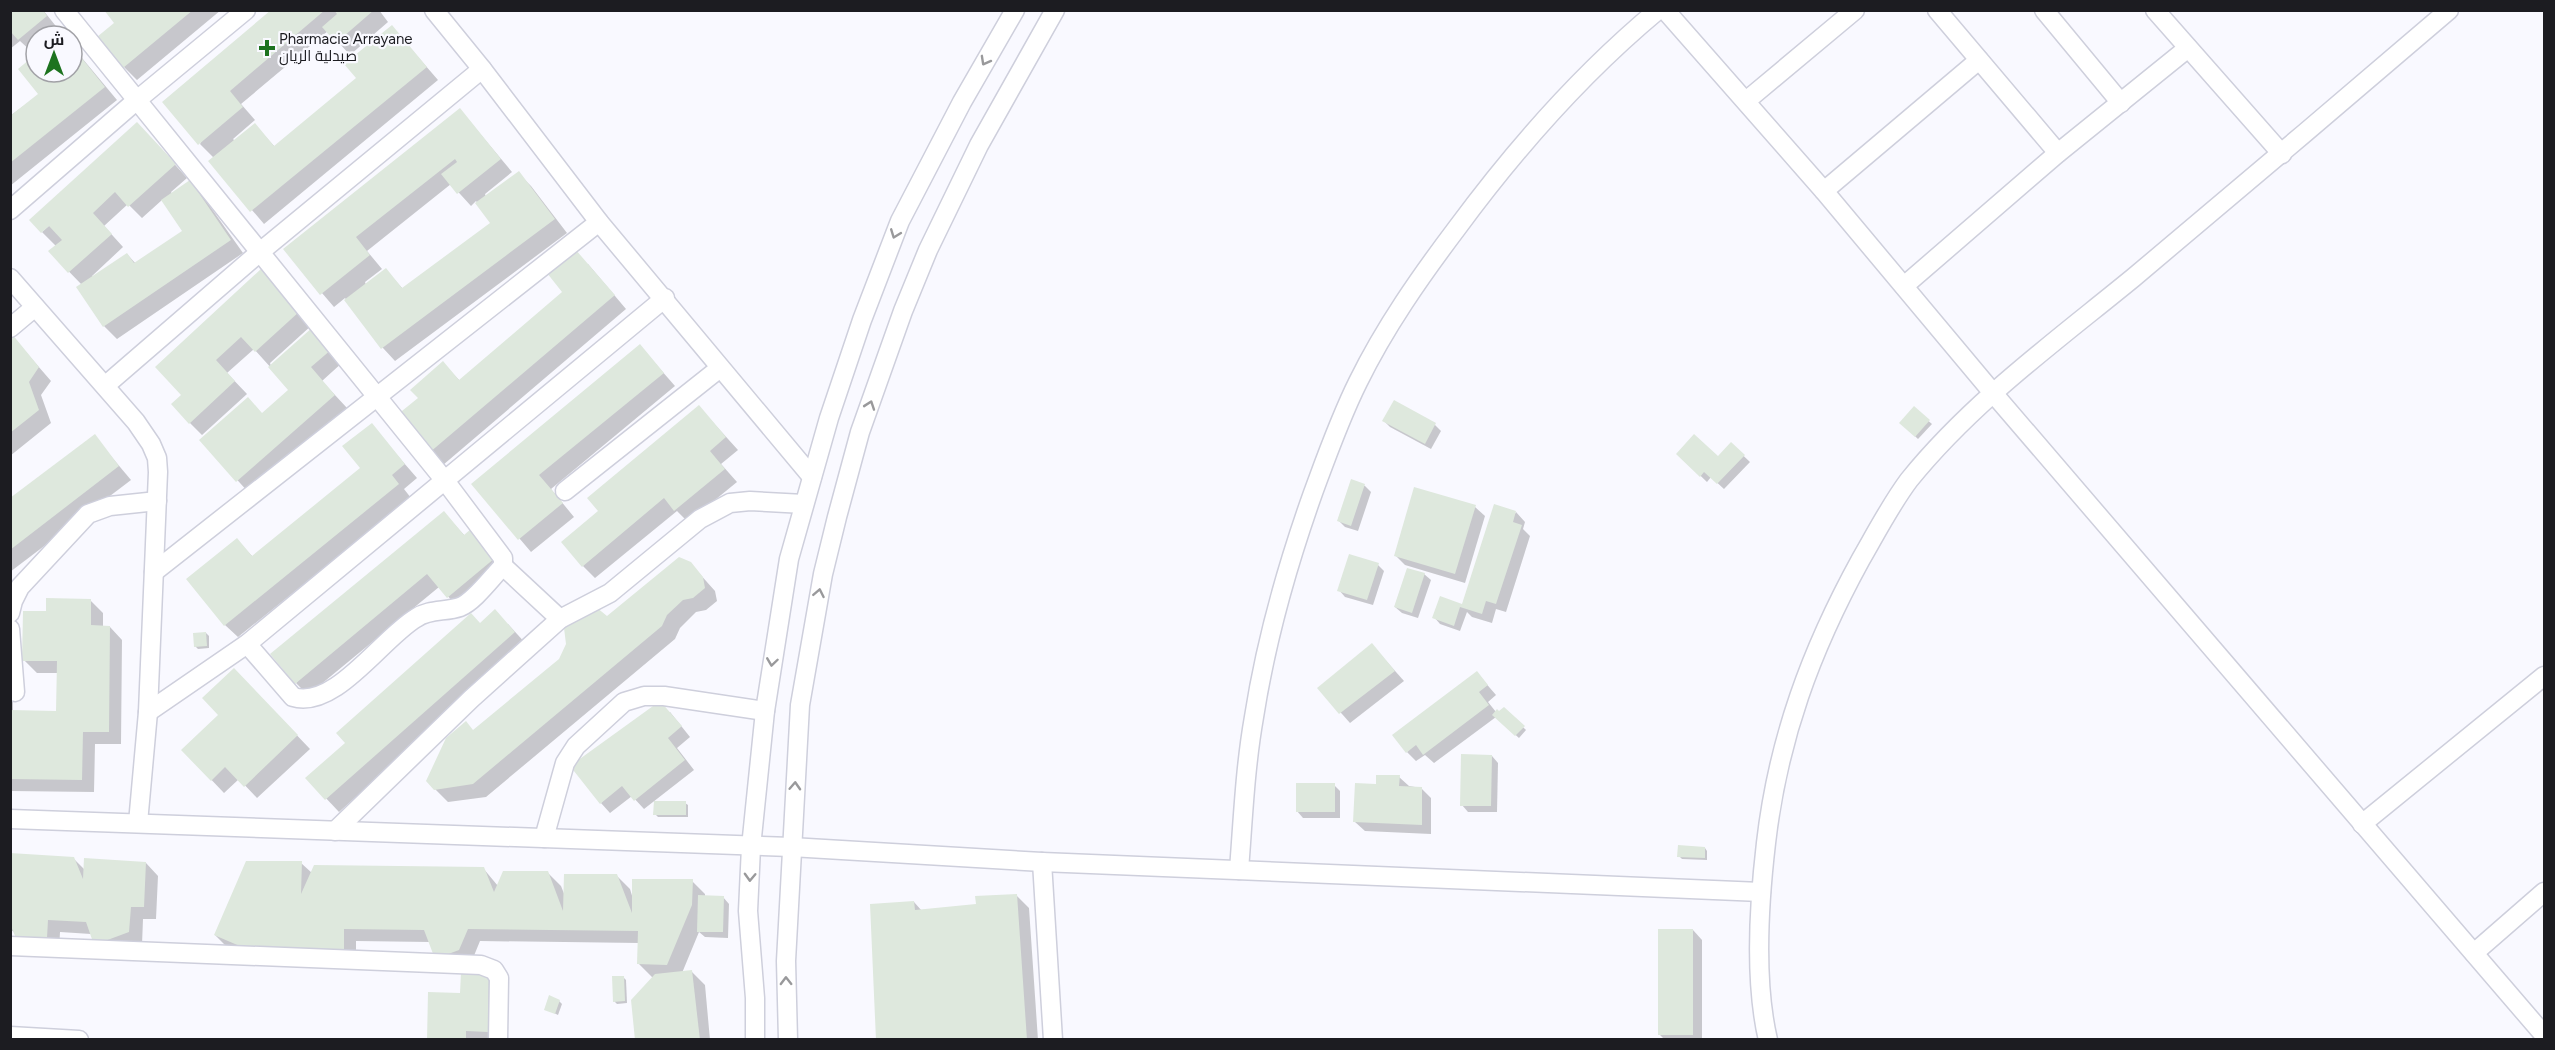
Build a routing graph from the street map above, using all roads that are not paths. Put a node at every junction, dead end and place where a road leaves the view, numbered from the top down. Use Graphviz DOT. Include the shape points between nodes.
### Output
graph roads {
  1 [pos="64,10"];
  2 [pos="246,10"];
  3 [pos="434,10"];
  4 [pos="1014,10"];
  5 [pos="1055,10"];
  6 [pos="1658,10"];
  7 [pos="1665,10"];
  8 [pos="1855,10"];
  9 [pos="1937,10"];
  10 [pos="2043,10"];
  11 [pos="2155,10"];
  12 [pos="2449,10"];
  13 [pos="2188,48"];
  14 [pos="1979,60"];
  15 [pos="482,69"];
  16 [pos="136,100"];
  17 [pos="1746,101"];
  18 [pos="2121,103"];
  19 [pos="2058,153"];
  20 [pos="2282,154"];
  21 [pos="1824,191"];
  22 [pos="10,210"];
  23 [pos="599,222"];
  24 [pos="260,252"];
  25 [pos="10,278"];
  26 [pos="1904,286"];
  27 [pos="665,298"];
  28 [pos="35,307"];
  29 [pos="10,327"];
  30 [pos="720,368"];
  31 [pos="106,385"];
  32 [pos="1993,393"];
  33 [pos="378,398"];
  34 [pos="812,477"];
  35 [pos="446,482"];
  36 [pos="565,491"];
  37 [pos="157,501"];
  38 [pos="804,504"];
  39 [pos="503,566"];
  40 [pos="154,572"];
  41 [pos="10,613"];
  42 [pos="560,619"];
  43 [pos="10,628"];
  44 [pos="247,644"];
  45 [pos="2544,676"];
  46 [pos="15,692"];
  47 [pos="765,711"];
  48 [pos="148,712"];
  49 [pos="10,819"];
  50 [pos="138,823"];
  51 [pos="2362,824"];
  52 [pos="335,831"];
  53 [pos="544,838"];
  54 [pos="751,847"];
  55 [pos="791,847"];
  56 [pos="1042,862"];
  57 [pos="1239,870"];
  58 [pos="1761,891"];
  59 [pos="2544,892"];
  60 [pos="10,946"];
  61 [pos="2474,953"];
  62 [pos="2544,1035"];
  63 [pos="10,1036"];
  64 [pos="79,1040"];
  65 [pos="498,1040"];
  66 [pos="755,1040"];
  67 [pos="788,1040"];
  68 [pos="1053,1040"];
  69 [pos="1768,1040"];
  1 -- 16 [label="street"];
  2 -- 16 [label="street"];
  3 -- 15 [label="street"];
  4 -- 34 [label="street, one-way" via="900,221 862,320"];
  55 -- 5 [label="street, one-way" via="800,705 808,651 823,574 860,432 928,250 979,145"];
  6 -- 57 [label="street" via="1596,64 1535,128 1433,259 1392,319 1357,383 1292,552 1270,634 1254,717"];
  7 -- 17 [label="street"];
  8 -- 17 [label="street"];
  9 -- 14 [label="street"];
  10 -- 18 [label="street"];
  11 -- 13 [label="street"];
  12 -- 20 [label="street"];
  13 -- 18 [label="street"];
  13 -- 20 [label="street"];
  14 -- 19 [label="street"];
  14 -- 21 [label="street"];
  15 -- 23 [label="street"];
  15 -- 24 [label="street"];
  16 -- 22 [label="street"];
  16 -- 24 [label="street"];
  17 -- 21 [label="street"];
  18 -- 19 [label="street"];
  19 -- 26 [label="street"];
  20 -- 32 [label="street"];
  21 -- 26 [label="street"];
  23 -- 27 [label="street"];
  23 -- 33 [label="street"];
  24 -- 31 [label="street"];
  24 -- 33 [label="street"];
  25 -- 28 [label="street"];
  26 -- 32 [label="street"];
  27 -- 30 [label="street"];
  27 -- 35 [label="street"];
  28 -- 29 [label="street"];
  28 -- 31 [label="street"];
  30 -- 34 [label="street"];
  30 -- 36 [label="street"];
  31 -- 37 [label="street" via="153,450 158,471"];
  32 -- 51 [label="street"];
  32 -- 58 [label="street" via="1908,482 1832,612 1803,681 1783,747 1769,818"];
  33 -- 35 [label="street"];
  33 -- 40 [label="street"];
  34 -- 38 [label="street"];
  35 -- 39 [label="street" via="501,554"];
  35 -- 44 [label="street"];
  37 -- 40 [label="street"];
  37 -- 41 [label="street" via="110,506 88,514 20,587"];
  38 -- 42 [label="street" via="750,501 716,509 682,532 610,593"];
  38 -- 47 [label="street, one-way" via="789,559"];
  39 -- 42 [label="street"];
  39 -- 44 [label="street" via="464,605 415,618 337,686 318,697 293,697"];
  40 -- 48 [label="street"];
  42 -- 52 [label="street"];
  43 -- 46 [label="street"];
  44 -- 48 [label="street"];
  45 -- 51 [label="street"];
  47 -- 53 [label="street" via="664,696 624,702 576,746 565,763"];
  47 -- 54 [label="street"];
  48 -- 50 [label="street"];
  49 -- 50 [label="street"];
  50 -- 52 [label="street"];
  51 -- 61 [label="street"];
  52 -- 53 [label="street"];
  53 -- 54 [label="street"];
  54 -- 55 [label="street"];
  54 -- 66 [label="street, one-way" via="748,910"];
  55 -- 56 [label="street"];
  67 -- 55 [label="street, one-way" via="786,961"];
  56 -- 57 [label="street"];
  56 -- 68 [label="street"];
  57 -- 58 [label="street"];
  58 -- 69 [label="street" via="1760,972"];
  59 -- 61 [label="street"];
  60 -- 65 [label="street" via="481,965 494,970 499,978"];
  61 -- 62 [label="street"];
  63 -- 64 [label="street"];
}
